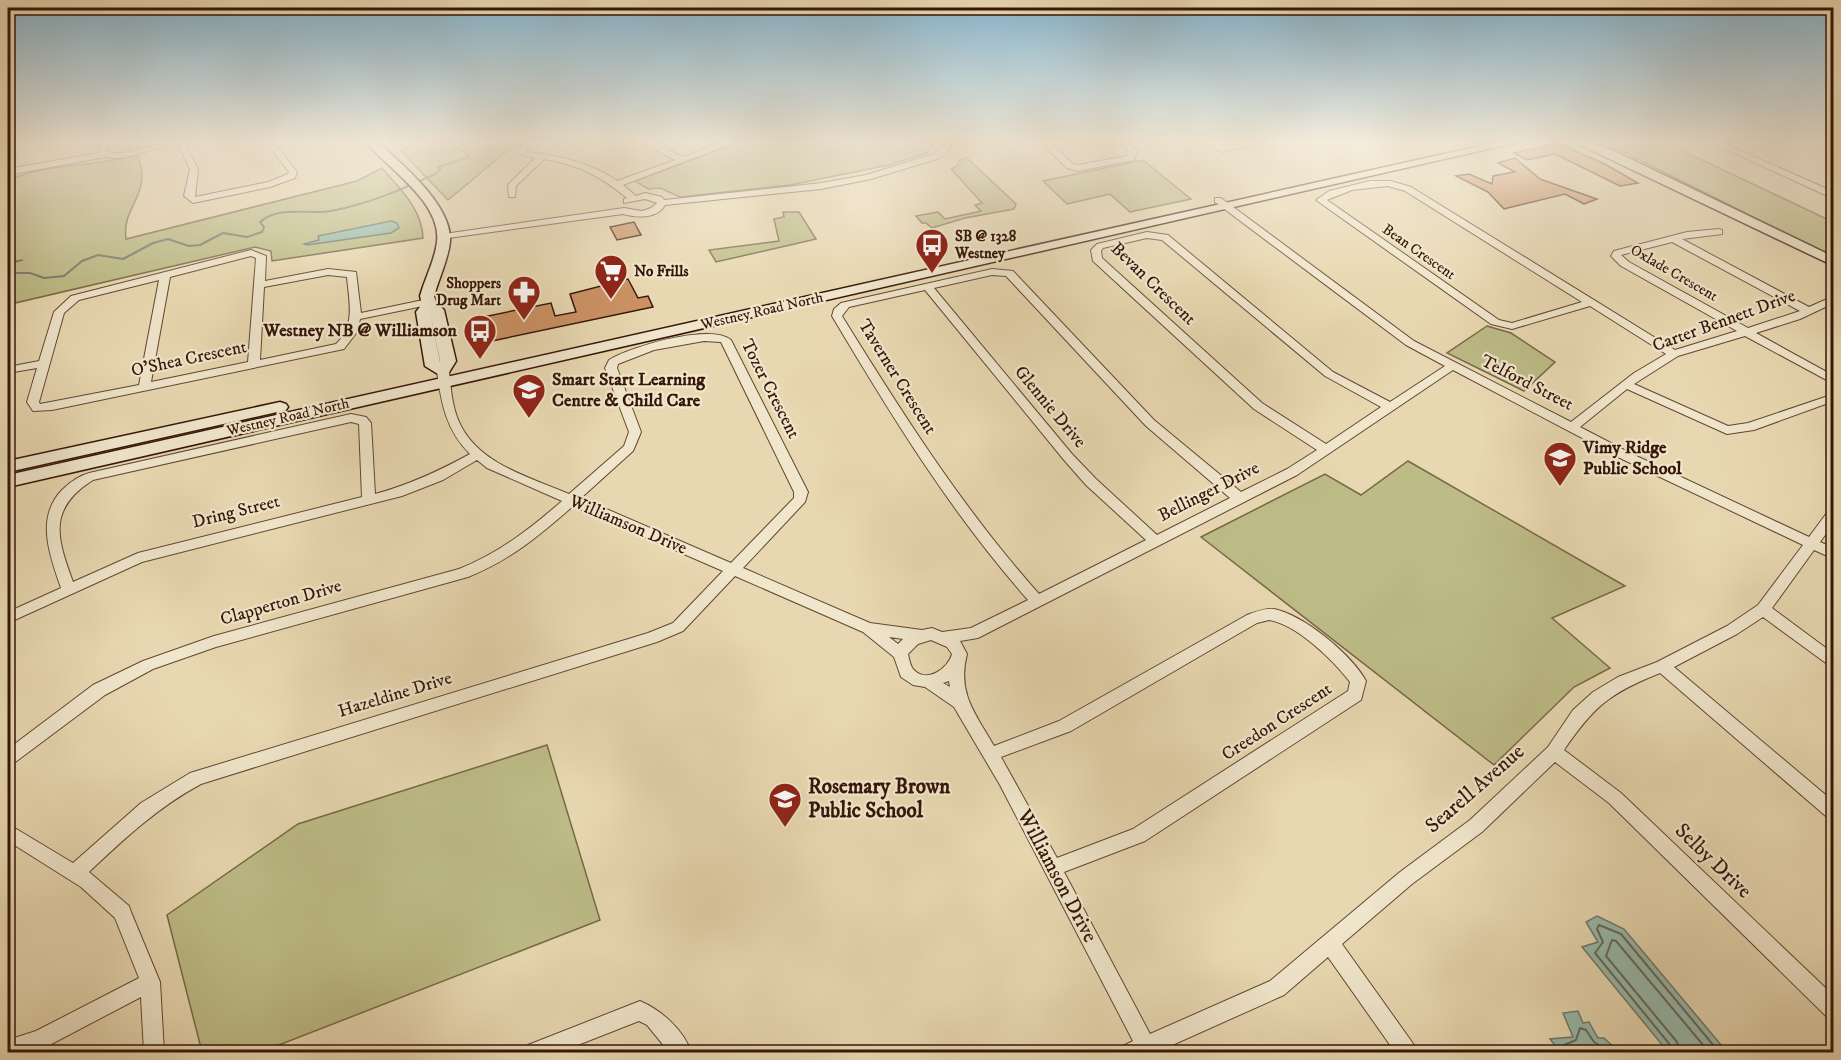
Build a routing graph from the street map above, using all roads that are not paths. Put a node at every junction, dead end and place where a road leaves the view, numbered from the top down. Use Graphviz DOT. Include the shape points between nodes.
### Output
graph roads {
  1 [pos="190,190"];
  2 [pos="240,190"];
  3 [pos="420,190"];
  4 [pos="512,190"];
  5 [pos="624,190"];
  6 [pos="778,190"];
  7 [pos="1278,190"];
  8 [pos="1285,190"];
  9 [pos="1344,190"];
  10 [pos="1406,190"];
  11 [pos="1687,190"];
  12 [pos="512,195"];
  13 [pos="633,198"];
  14 [pos="662,202"];
  15 [pos="1222,204"];
  16 [pos="624,211"];
  17 [pos="1719,232"];
  18 [pos="444,237"];
  19 [pos="1674,238"];
  20 [pos="1833,262"];
  21 [pos="165,274"];
  22 [pos="258,285"];
  23 [pos="927,286"];
  24 [pos="1833,299"];
  25 [pos="428,301"];
  26 [pos="1589,303"];
  27 [pos="1808,310"];
  28 [pos="355,313"];
  29 [pos="1747,332"];
  30 [pos="1674,354"];
  31 [pos="254,364"];
  32 [pos="1452,366"];
  33 [pos="43,367"];
  34 [pos="8,370"];
  35 [pos="444,376"];
  36 [pos="8,377"];
  37 [pos="1833,381"];
  38 [pos="1627,385"];
  39 [pos="144,387"];
  40 [pos="1833,397"];
  41 [pos="1390,407"];
  42 [pos="1572,427"];
  43 [pos="1326,450"];
  44 [pos="477,455"];
  45 [pos="8,466"];
  46 [pos="8,481"];
  47 [pos="1239,498"];
  48 [pos="369,499"];
  49 [pos="569,500"];
  50 [pos="1833,513"];
  51 [pos="1155,541"];
  52 [pos="1811,543"];
  53 [pos="1833,554"];
  54 [pos="733,569"];
  55 [pos="68,588"];
  56 [pos="1037,601"];
  57 [pos="1762,609"];
  58 [pos="8,618"];
  59 [pos="868,628"];
  60 [pos="973,634"];
  61 [pos="920,635"];
  62 [pos="944,637"];
  63 [pos="900,654"];
  64 [pos="957,663"];
  65 [pos="1833,663"];
  66 [pos="1662,666"];
  67 [pos="930,682"];
  68 [pos="960,702"];
  69 [pos="1554,752"];
  70 [pos="991,754"];
  71 [pos="8,758"];
  72 [pos="1833,813"];
  73 [pos="8,832"];
  74 [pos="1053,868"];
  75 [pos="75,873"];
  76 [pos="1330,943"];
  77 [pos="150,982"];
  78 [pos="1833,1010"];
  79 [pos="8,1050"];
  80 [pos="1142,1050"];
  81 [pos="154,1053"];
  82 [pos="535,1053"];
  83 [pos="681,1053"];
  84 [pos="1407,1053"];
  1 -- 2 [label="street" via="193,200 205,200"];
  3 -- 18 [label="main road" via="437,212"];
  4 -- 12 [label="street"];
  5 -- 13 [label="street"];
  6 -- 14 [label="street"];
  7 -- 15 [label="main road, Westney Road North"];
  8 -- 15 [label="main road, Westney Road North"];
  9 -- 26 [label="street, Bean Crescent" via="1321,200 1495,322 1512,326"];
  10 -- 26 [label="street, Bean Crescent"];
  11 -- 20 [label="main road"];
  13 -- 14 [label="street" via="653,196"];
  13 -- 16 [label="street" via="623,206"];
  14 -- 16 [label="street" via="660,208 648,214"];
  15 -- 32 [label="street, Telford Street" via="1391,330"];
  15 -- 35 [label="main road, Westney Road North"];
  16 -- 18 [label="street"];
  17 -- 19 [label="street"];
  18 -- 25 [label="main road"];
  19 -- 27 [label="street, Oxlade Crescent"];
  19 -- 29 [label="street, Oxlade Crescent" via="1616,256"];
  21 -- 22 [label="street, O'Shea Crescent" via="251,253 261,256"];
  21 -- 33 [label="street, O'Shea Crescent" via="67,302 59,312"];
  21 -- 39 [label="street"];
  22 -- 28 [label="street, O'Shea Crescent" via="328,272 352,274"];
  22 -- 31 [label="street"];
  23 -- 47 [label="street, Taverner Crescent" via="992,272 1014,276 1150,423"];
  23 -- 51 [label="street, Glennie Drive" via="1068,457"];
  23 -- 56 [label="street, Taverner Crescent" via="844,305 837,316 943,482 999,560"];
  24 -- 27 [label="street, Carter Bennett Drive"];
  25 -- 28 [label="street"];
  25 -- 35 [label="main road" via="423,312 433,366"];
  26 -- 30 [label="street, Bean Crescent"];
  27 -- 29 [label="street, Carter Bennett Drive"];
  28 -- 31 [label="street, O'Shea Crescent" via="354,332 340,347"];
  29 -- 30 [label="street, Carter Bennett Drive"];
  29 -- 37 [label="street"];
  30 -- 38 [label="street, Carter Bennett Drive"];
  31 -- 39 [label="street, O'Shea Crescent"];
  32 -- 41 [label="street, Bellinger Drive"];
  32 -- 42 [label="street, Telford Street"];
  33 -- 34 [label="street"];
  33 -- 36 [label="street"];
  33 -- 39 [label="street, O'Shea Crescent" via="33,402 38,408"];
  35 -- 44 [label="street, Williamson Drive" via="456,432"];
  35 -- 45 [label="main road, Westney Road North"];
  35 -- 46 [label="main road, Westney Road North"];
  38 -- 40 [label="street" via="1727,430 1750,427"];
  38 -- 42 [label="street, Carter Bennett Drive"];
  41 -- 43 [label="street, Bellinger Drive"];
  41 -- 43 [label="street, Bevan Crescent" via="1329,374 1165,237 1147,235 1096,250 1097,259 1258,406"];
  42 -- 52 [label="street, Telford Street"];
  43 -- 47 [label="street, Bellinger Drive"];
  44 -- 48 [label="street, Dring Street" via="424,483"];
  44 -- 49 [label="street, Williamson Drive"];
  47 -- 51 [label="street, Bellinger Drive"];
  48 -- 55 [label="street, Dring Street" via="138,558"];
  48 -- 55 [label="street" via="365,423 351,418 89,477 66,491 51,528"];
  49 -- 54 [label="street, Williamson Drive"];
  49 -- 54 [label="street, Tozer Crescent" via="618,460 634,439 633,422 611,368 613,362 625,354 721,336 801,492 800,499"];
  49 -- 71 [label="street, Clapperton Drive" via="528,538 472,570 214,642 125,675"];
  50 -- 52 [label="street, Searell Avenue"];
  51 -- 56 [label="street, Bellinger Drive"];
  52 -- 53 [label="street, Telford Street"];
  52 -- 57 [label="street, Searell Avenue"];
  54 -- 59 [label="street, Williamson Drive"];
  54 -- 75 [label="street, Hazeldine Drive" via="678,627 652,638 196,778 146,806"];
  55 -- 58 [label="street, Dring Street"];
  56 -- 60 [label="street, Bellinger Drive"];
  57 -- 65 [label="street"];
  57 -- 66 [label="street, Searell Avenue" via="1732,630"];
  59 -- 61 [label="street, Williamson Drive"];
  59 -- 63 [label="street, Williamson Drive"];
  60 -- 62 [label="street, Bellinger Drive"];
  60 -- 64 [label="street"];
  61 -- 62 [label="street"];
  61 -- 63 [label="street" via="908,641"];
  62 -- 64 [label="street" via="955,645"];
  63 -- 67 [label="street" via="906,672"];
  64 -- 67 [label="street" via="945,678"];
  64 -- 68 [label="street, Williamson Drive"];
  66 -- 69 [label="street, Searell Avenue" via="1623,681 1599,698 1579,715"];
  66 -- 72 [label="street"];
  67 -- 68 [label="street, Williamson Drive"];
  68 -- 70 [label="street, Williamson Drive"];
  69 -- 76 [label="street, Searell Avenue" via="1476,826 1406,878"];
  69 -- 78 [label="street, Selby Drive" via="1615,798"];
  70 -- 74 [label="street, Williamson Drive"];
  70 -- 74 [label="street, Creedon Crescent" via="1065,726 1252,619 1272,614 1292,622 1346,663 1358,681 1355,695 1139,835"];
  73 -- 75 [label="street"];
  74 -- 80 [label="street, Williamson Drive"];
  75 -- 77 [label="street" via="122,912"];
  76 -- 80 [label="street, Searell Avenue" via="1277,988"];
  76 -- 84 [label="street"];
  77 -- 79 [label="street" via="40,1040"];
  77 -- 81 [label="street"];
  82 -- 83 [label="street" via="640,1011 654,1018"];
}
